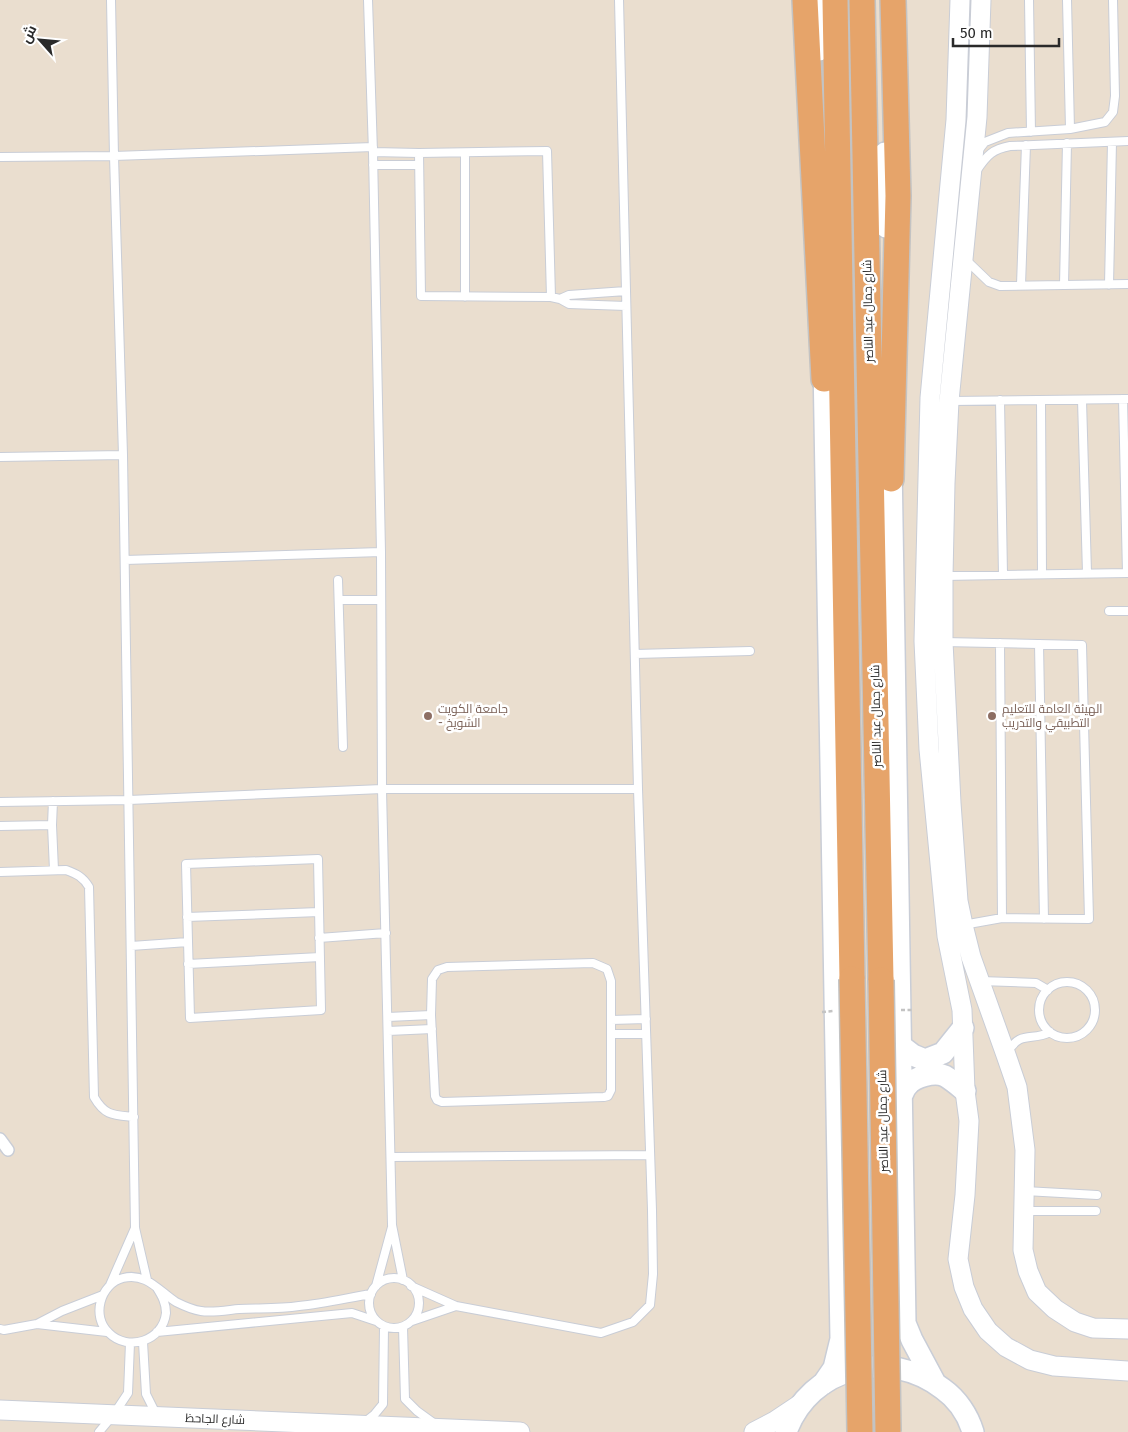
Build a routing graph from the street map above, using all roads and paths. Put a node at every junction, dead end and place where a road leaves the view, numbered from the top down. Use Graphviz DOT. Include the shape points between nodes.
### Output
graph roads {
  1 [pos="110,0"];
  2 [pos="368,0"];
  3 [pos="619,0"];
  4 [pos="805,0"];
  5 [pos="818,0"];
  6 [pos="835,0"];
  7 [pos="862,0"];
  8 [pos="882,0"];
  9 [pos="893,0"];
  10 [pos="960,0"];
  11 [pos="981,0"];
  12 [pos="1029,0"];
  13 [pos="1067,0"];
  14 [pos="1113,0"];
  15 [pos="1070,129"];
  16 [pos="1031,132"];
  17 [pos="1128,141"];
  18 [pos="1112,142"];
  19 [pos="1067,143"];
  20 [pos="1026,145"];
  21 [pos="373,149"];
  22 [pos="419,153"];
  23 [pos="465,153"];
  24 [pos="114,156"];
  25 [pos="973,157"];
  26 [pos="0,158"];
  27 [pos="373,165"];
  28 [pos="419,165"];
  29 [pos="971,180"];
  30 [pos="962,256"];
  31 [pos="1128,284"];
  32 [pos="1021,285"];
  33 [pos="1064,285"];
  34 [pos="1109,285"];
  35 [pos="626,291"];
  36 [pos="465,297"];
  37 [pos="551,297"];
  38 [pos="560,299"];
  39 [pos="626,306"];
  40 [pos="946,328"];
  41 [pos="942,375"];
  42 [pos="824,379"];
  43 [pos="1126,399"];
  44 [pos="1000,400"];
  45 [pos="1041,400"];
  46 [pos="1082,400"];
  47 [pos="949,401"];
  48 [pos="123,455"];
  49 [pos="0,457"];
  50 [pos="891,479"];
  51 [pos="381,552"];
  52 [pos="125,560"];
  53 [pos="1087,573"];
  54 [pos="1128,573"];
  55 [pos="1042,574"];
  56 [pos="1003,575"];
  57 [pos="943,576"];
  58 [pos="338,580"];
  59 [pos="339,600"];
  60 [pos="381,600"];
  61 [pos="1109,611"];
  62 [pos="1128,611"];
  63 [pos="943,642"];
  64 [pos="1000,643"];
  65 [pos="1039,644"];
  66 [pos="750,651"];
  67 [pos="635,654"];
  68 [pos="343,747"];
  69 [pos="382,789"];
  70 [pos="638,789"];
  71 [pos="129,800"];
  72 [pos="53,801"];
  73 [pos="0,802"];
  74 [pos="52,825"];
  75 [pos="0,826"];
  76 [pos="54,870"];
  77 [pos="0,872"];
  78 [pos="319,912"];
  79 [pos="187,917"];
  80 [pos="1002,918"];
  81 [pos="1044,919"];
  82 [pos="963,926"];
  83 [pos="386,933"];
  84 [pos="320,938"];
  85 [pos="188,942"];
  86 [pos="131,946"];
  87 [pos="320,957"];
  88 [pos="188,964"];
  89 [pos="980,981"];
  90 [pos="1048,990"];
  91 [pos="431,1015"];
  92 [pos="388,1017"];
  93 [pos="646,1019"];
  94 [pos="611,1020"];
  95 [pos="963,1028"];
  96 [pos="432,1029"];
  97 [pos="388,1031"];
  98 [pos="1050,1032"];
  99 [pos="611,1034"];
  100 [pos="646,1034"];
  101 [pos="900,1045"];
  102 [pos="1006,1055"];
  103 [pos="965,1091"];
  104 [pos="901,1097"];
  105 [pos="134,1117"];
  106 [pos="0,1139"];
  107 [pos="8,1150"];
  108 [pos="650,1155"];
  109 [pos="391,1157"];
  110 [pos="1025,1190"];
  111 [pos="1097,1195"];
  112 [pos="1023,1210"];
  113 [pos="1096,1211"];
  114 [pos="392,1225"];
  115 [pos="136,1228"];
  116 [pos="147,1280"];
  117 [pos="403,1280"];
  118 [pos="110,1285"];
  119 [pos="376,1286"];
  120 [pos="411,1286"];
  121 [pos="158,1288"];
  122 [pos="370,1294"];
  123 [pos="102,1295"];
  124 [pos="456,1306"];
  125 [pos="376,1321"];
  126 [pos="412,1321"];
  127 [pos="37,1324"];
  128 [pos="403,1326"];
  129 [pos="384,1327"];
  130 [pos="0,1329"];
  131 [pos="1128,1329"];
  132 [pos="107,1332"];
  133 [pos="157,1332"];
  134 [pos="143,1342"];
  135 [pos="130,1344"];
  136 [pos="1128,1371"];
  137 [pos="935,1382"];
  138 [pos="823,1384"];
  139 [pos="803,1402"];
  140 [pos="0,1410"];
  141 [pos="114,1414"];
  142 [pos="157,1416"];
  143 [pos="360,1425"];
  144 [pos="440,1428"];
  145 [pos="974,1431"];
  146 [pos="99,1432"];
  147 [pos="520,1432"];
  148 [pos="754,1432"];
  149 [pos="786,1432"];
  150 [pos="860,1432"];
  151 [pos="888,1432"];
  1 -- 24 [label="lane"];
  2 -- 21 [label="lane"];
  3 -- 35 [label="lane"];
  4 -- 42 [label="highway"];
  5 -- 42 [label="main road"];
  6 -- 150 [label="highway, bridge"];
  7 -- 151 [label="highway, شارع جمال عبد الناصر, bridge"];
  8 -- 50 [label="main road"];
  9 -- 50 [label="highway" via="898,196"];
  10 -- 40 [label="street"];
  11 -- 25 [label="street"];
  12 -- 16 [label="lane"];
  13 -- 15 [label="lane"];
  14 -- 15 [label="lane" via="1113,112 1105,122"];
  15 -- 16 [label="lane"];
  16 -- 25 [label="lane" via="1008,133 985,142"];
  17 -- 18 [label="lane"];
  18 -- 19 [label="lane"];
  18 -- 34 [label="lane"];
  19 -- 20 [label="lane"];
  19 -- 33 [label="lane"];
  20 -- 29 [label="lane" via="1000,148 990,153"];
  20 -- 32 [label="lane"];
  21 -- 22 [label="lane"];
  21 -- 24 [label="lane"];
  21 -- 27 [label="lane"];
  22 -- 23 [label="lane"];
  22 -- 28 [label="lane"];
  23 -- 36 [label="lane"];
  23 -- 37 [label="lane" via="547,151"];
  24 -- 26 [label="lane"];
  24 -- 48 [label="lane"];
  25 -- 29 [label="street"];
  27 -- 28 [label="lane"];
  27 -- 51 [label="lane"];
  28 -- 36 [label="lane" via="421,296"];
  29 -- 30 [label="street"];
  30 -- 32 [label="lane" via="989,282 1000,286"];
  30 -- 40 [label="street"];
  31 -- 34 [label="lane"];
  32 -- 33 [label="lane"];
  33 -- 34 [label="lane"];
  35 -- 38 [label="lane" via="569,295"];
  35 -- 39 [label="lane"];
  36 -- 37 [label="lane"];
  37 -- 38 [label="lane"];
  38 -- 39 [label="lane" via="568,304"];
  39 -- 67 [label="lane"];
  40 -- 41 [label="street"];
  41 -- 47 [label="street"];
  41 -- 95 [label="street" via="930,398 924,641 928,749 947,936"];
  42 -- 138 [label="main road" via="841,1339 834,1368"];
  43 -- 46 [label="lane"];
  43 -- 54 [label="lane"];
  44 -- 45 [label="lane"];
  44 -- 47 [label="lane"];
  44 -- 56 [label="lane"];
  45 -- 46 [label="lane"];
  45 -- 55 [label="lane"];
  46 -- 53 [label="lane"];
  47 -- 57 [label="street"];
  48 -- 49 [label="lane"];
  48 -- 52 [label="lane"];
  50 -- 101 [label="main road"];
  51 -- 52 [label="lane"];
  51 -- 60 [label="lane"];
  52 -- 71 [label="lane"];
  53 -- 54 [label="lane"];
  53 -- 55 [label="lane"];
  55 -- 56 [label="lane"];
  56 -- 57 [label="lane"];
  57 -- 63 [label="street"];
  58 -- 59 [label="lane"];
  59 -- 60 [label="lane"];
  59 -- 68 [label="lane"];
  60 -- 69 [label="lane"];
  61 -- 62 [label="lane"];
  63 -- 64 [label="lane"];
  63 -- 82 [label="street" via="951,812"];
  64 -- 65 [label="lane"];
  64 -- 80 [label="lane"];
  65 -- 81 [label="lane"];
  65 -- 81 [label="lane" via="1082,645 1089,919"];
  66 -- 67 [label="lane"];
  67 -- 70 [label="lane"];
  69 -- 70 [label="lane"];
  69 -- 71 [label="lane"];
  69 -- 83 [label="lane"];
  70 -- 93 [label="lane"];
  71 -- 72 [label="lane"];
  71 -- 86 [label="lane"];
  72 -- 73 [label="lane"];
  72 -- 74 [label="lane"];
  74 -- 75 [label="lane"];
  74 -- 76 [label="lane"];
  76 -- 77 [label="lane"];
  76 -- 105 [label="lane" via="76,873 90,887 94,1097 99,1107 109,1114"];
  78 -- 79 [label="lane"];
  78 -- 79 [label="lane" via="318,859 186,864"];
  78 -- 84 [label="lane"];
  79 -- 85 [label="lane"];
  80 -- 81 [label="lane"];
  80 -- 82 [label="lane"];
  82 -- 89 [label="street"];
  83 -- 84 [label="lane"];
  83 -- 92 [label="lane"];
  84 -- 87 [label="lane"];
  85 -- 86 [label="lane"];
  85 -- 88 [label="lane"];
  86 -- 105 [label="lane"];
  87 -- 88 [label="lane"];
  87 -- 88 [label="lane" via="321,1010 199,1018 190,1018"];
  89 -- 90 [label="lane" via="1036,983"];
  89 -- 102 [label="street"];
  90 -- 98 [label="lane" via="1039,1012"];
  90 -- 98 [label="lane" via="1062,983 1078,984 1090,994 1095,1009 1091,1025 1080,1036 1064,1038"];
  91 -- 92 [label="lane"];
  91 -- 94 [label="lane" via="432,979 438,970 447,966 593,963 607,969 611,981"];
  91 -- 96 [label="lane"];
  92 -- 97 [label="lane"];
  93 -- 94 [label="lane"];
  93 -- 100 [label="lane"];
  94 -- 99 [label="lane"];
  95 -- 101 [label="main road" via="943,1053 925,1060"];
  95 -- 103 [label="street"];
  96 -- 97 [label="lane"];
  96 -- 99 [label="lane" via="435,1096 442,1102 608,1096 611,1090"];
  97 -- 109 [label="lane"];
  98 -- 102 [label="lane" via="1018,1040"];
  99 -- 100 [label="lane"];
  100 -- 108 [label="lane"];
  101 -- 104 [label="main road"];
  102 -- 110 [label="street" via="1017,1088 1025,1150"];
  103 -- 104 [label="main road" via="945,1076 929,1075 912,1082"];
  103 -- 136 [label="street" via="969,1121 958,1259 973,1309 988,1331 1006,1347 1030,1360 1054,1366"];
  104 -- 137 [label="main road" via="905,1323"];
  105 -- 115 [label="lane"];
  106 -- 107 [label="street"];
  108 -- 109 [label="lane"];
  108 -- 124 [label="lane" via="653,1274 650,1305 633,1322 601,1333"];
  109 -- 114 [label="lane"];
  110 -- 111 [label="lane"];
  110 -- 112 [label="street"];
  112 -- 113 [label="lane"];
  112 -- 131 [label="street" via="1023,1250 1037,1292 1055,1310 1075,1322 1093,1328"];
  114 -- 117 [label="lane"];
  114 -- 119 [label="lane"];
  115 -- 116 [label="lane"];
  115 -- 118 [label="lane"];
  116 -- 118 [label="lane" via="122,1278"];
  116 -- 121 [label="lane"];
  117 -- 119 [label="lane" via="384,1280"];
  117 -- 120 [label="lane"];
  118 -- 123 [label="lane"];
  119 -- 122 [label="lane"];
  120 -- 124 [label="lane"];
  120 -- 126 [label="lane" via="419,1303"];
  121 -- 122 [label="lane" via="177,1302 201,1311 300,1306"];
  121 -- 133 [label="lane" via="166,1312"];
  122 -- 125 [label="lane" via="369,1304"];
  123 -- 127 [label="lane"];
  123 -- 132 [label="lane" via="99,1308"];
  124 -- 126 [label="lane"];
  125 -- 129 [label="lane"];
  125 -- 133 [label="lane" via="352,1313"];
  126 -- 128 [label="lane"];
  127 -- 130 [label="lane"];
  127 -- 132 [label="lane"];
  128 -- 129 [label="lane"];
  128 -- 144 [label="lane" via="405,1399"];
  129 -- 143 [label="lane" via="383,1404"];
  132 -- 135 [label="lane"];
  133 -- 134 [label="lane"];
  134 -- 135 [label="lane"];
  134 -- 142 [label="lane" via="146,1394"];
  135 -- 141 [label="lane" via="128,1393"];
  137 -- 138 [label="main road" via="908,1370 879,1366 850,1371"];
  137 -- 145 [label="main road" via="955,1400"];
  138 -- 139 [label="main road"];
  139 -- 148 [label="street"];
  139 -- 149 [label="main road"];
  140 -- 141 [label="street, شارع الجاحظ"];
  141 -- 142 [label="street, شارع الجاحظ"];
  141 -- 146 [label="lane"];
  142 -- 143 [label="street, شارع الجاحظ"];
  143 -- 144 [label="street, شارع الجاحظ"];
  144 -- 147 [label="street, شارع الجاحظ"];
}
